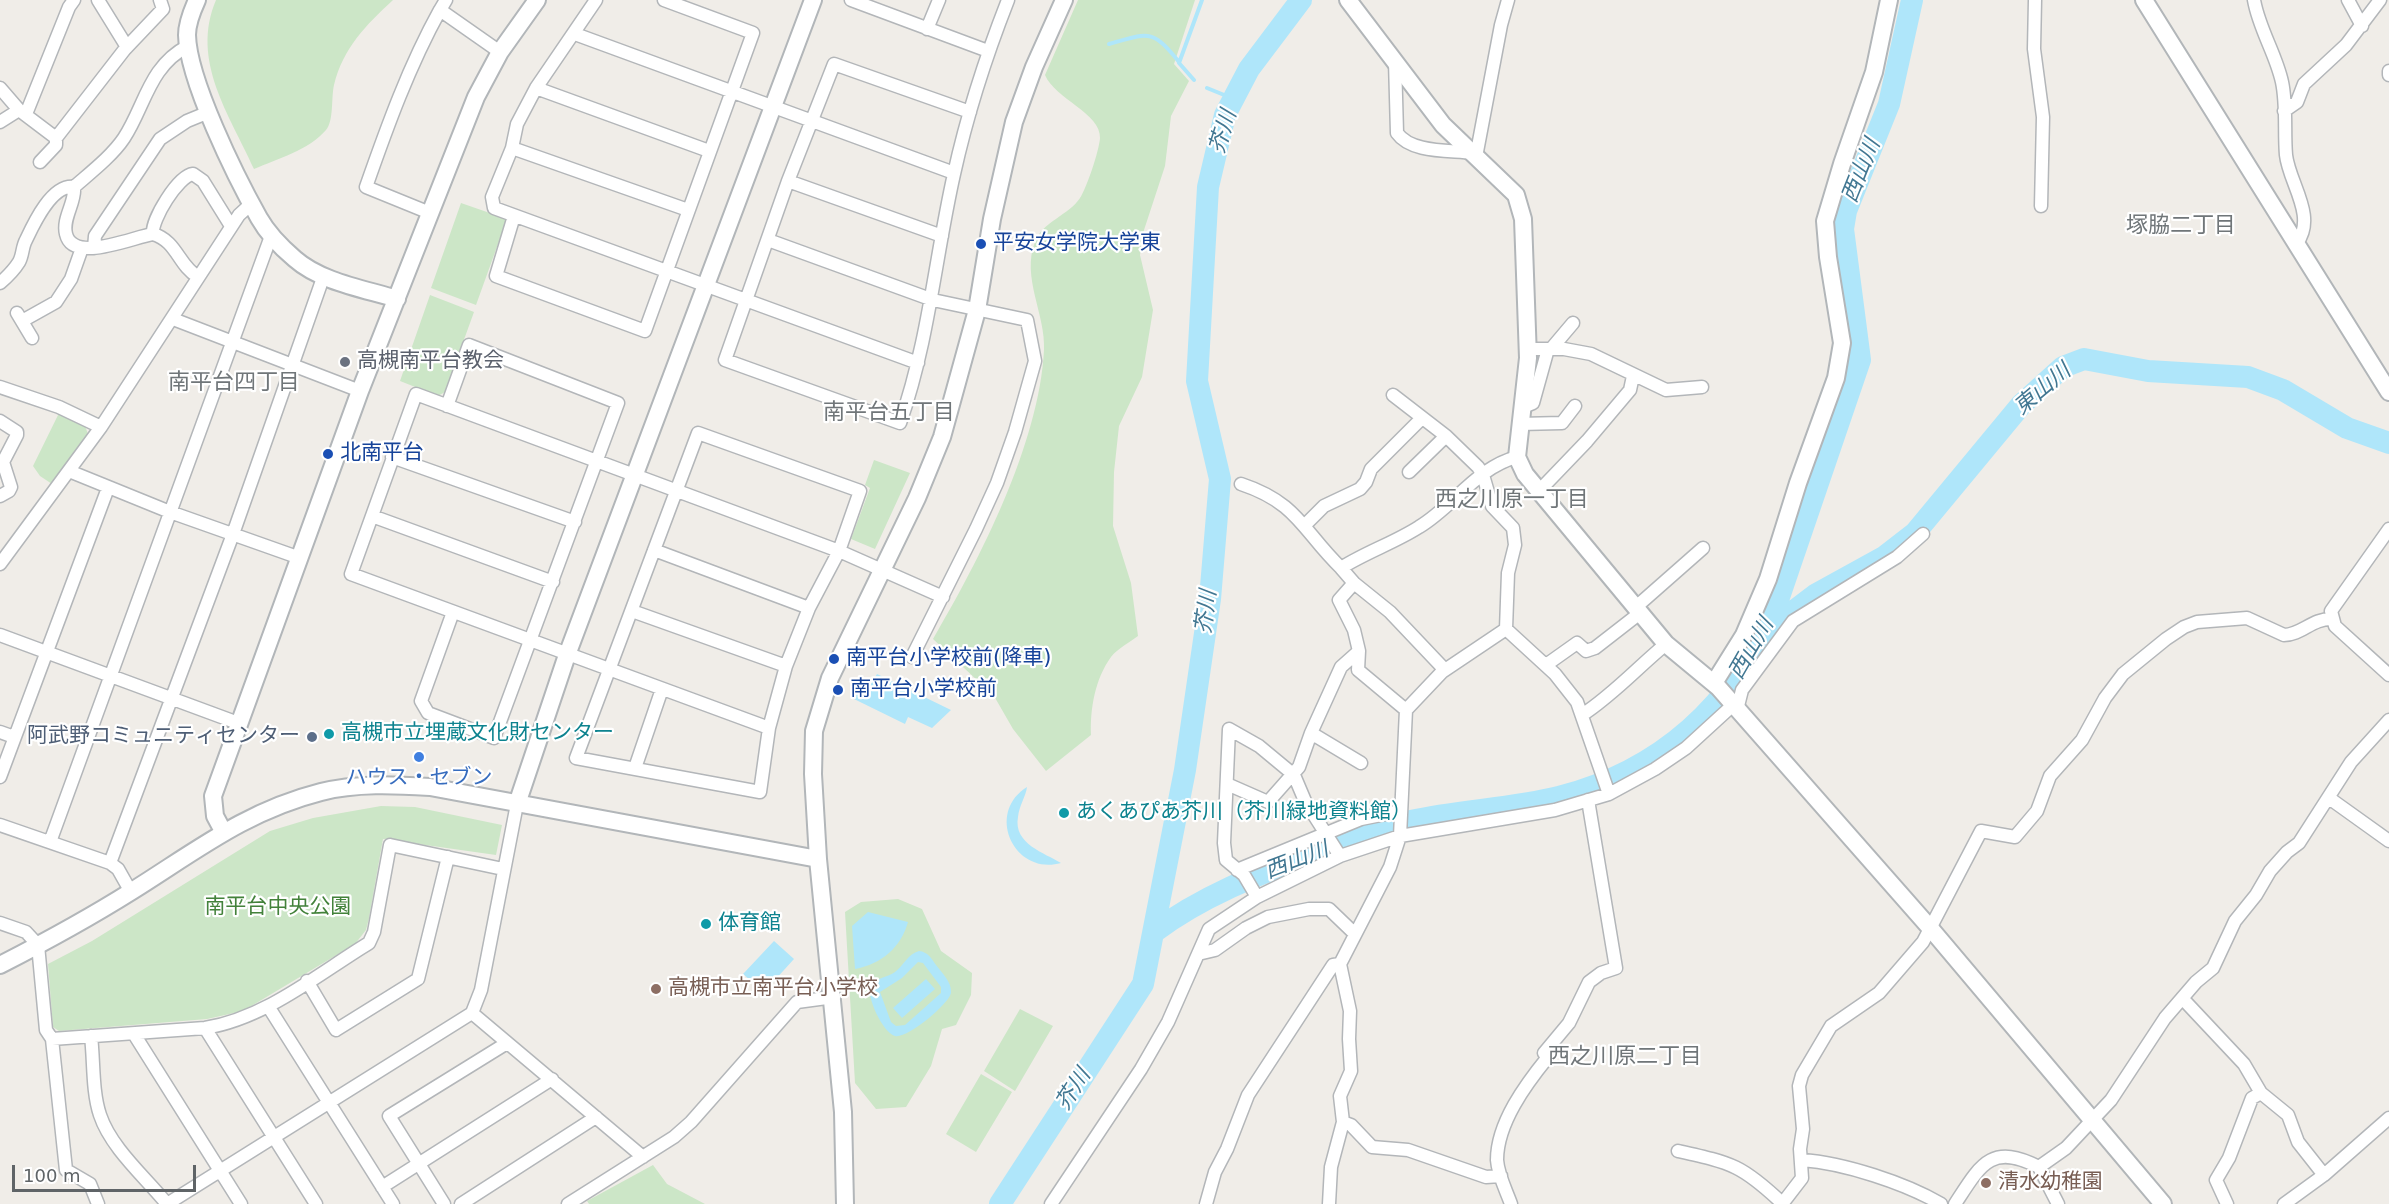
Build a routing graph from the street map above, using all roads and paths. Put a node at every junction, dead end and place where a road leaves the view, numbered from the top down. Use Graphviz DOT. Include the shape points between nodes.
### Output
graph roads {
  1 [pos="74,0"];
  2 [pos="98,0"];
  3 [pos="160,0"];
  4 [pos="197,0"];
  5 [pos="537,0"];
  6 [pos="596,0"];
  7 [pos="664,0"];
  8 [pos="813,0"];
  9 [pos="939,0"];
  10 [pos="1008,0"];
  11 [pos="1064,0"];
  12 [pos="1348,0"];
  13 [pos="1508,0"];
  14 [pos="1889,0"];
  15 [pos="2035,0"];
  16 [pos="2144,0"];
  17 [pos="2254,0"];
  18 [pos="2348,0"];
  19 [pos="2380,0"];
  20 [pos="856,1"];
  21 [pos="443,5"];
  22 [pos="2362,26"];
  23 [pos="927,28"];
  24 [pos="575,34"];
  25 [pos="188,46"];
  26 [pos="127,47"];
  27 [pos="988,51"];
  28 [pos="500,52"];
  29 [pos="1395,61"];
  30 [pos="0,88"];
  31 [pos="536,88"];
  32 [pos="732,93"];
  33 [pos="771,107"];
  34 [pos="2284,111"];
  35 [pos="23,112"];
  36 [pos="208,112"];
  37 [pos="970,112"];
  38 [pos="811,120"];
  39 [pos="0,122"];
  40 [pos="56,138"];
  41 [pos="512,148"];
  42 [pos="709,151"];
  43 [pos="1474,155"];
  44 [pos="40,162"];
  45 [pos="954,173"];
  46 [pos="788,181"];
  47 [pos="74,187"];
  48 [pos="252,203"];
  49 [pos="2041,207"];
  50 [pos="688,210"];
  51 [pos="430,213"];
  52 [pos="514,216"];
  53 [pos="231,226"];
  54 [pos="153,234"];
  55 [pos="272,236"];
  56 [pos="942,236"];
  57 [pos="768,240"];
  58 [pos="2297,243"];
  59 [pos="88,248"];
  60 [pos="667,271"];
  61 [pos="324,275"];
  62 [pos="198,277"];
  63 [pos="0,283"];
  64 [pos="706,284"];
  65 [pos="397,299"];
  66 [pos="747,299"];
  67 [pos="933,300"];
  68 [pos="977,310"];
  69 [pos="172,319"];
  70 [pos="1573,323"];
  71 [pos="32,338"];
  72 [pos="230,344"];
  73 [pos="1527,349"];
  74 [pos="1550,349"];
  75 [pos="918,363"];
  76 [pos="292,366"];
  77 [pos="1633,376"];
  78 [pos="0,387"];
  79 [pos="1702,387"];
  80 [pos="360,391"];
  81 [pos="2389,392"];
  82 [pos="1393,395"];
  83 [pos="447,406"];
  84 [pos="1575,406"];
  85 [pos="1520,416"];
  86 [pos="1422,418"];
  87 [pos="0,421"];
  88 [pos="101,427"];
  89 [pos="1446,436"];
  90 [pos="1517,456"];
  91 [pos="392,457"];
  92 [pos="596,461"];
  93 [pos="69,471"];
  94 [pos="1409,472"];
  95 [pos="636,475"];
  96 [pos="1483,475"];
  97 [pos="1241,484"];
  98 [pos="108,488"];
  99 [pos="676,489"];
  100 [pos="1539,491"];
  101 [pos="0,496"];
  102 [pos="170,512"];
  103 [pos="372,516"];
  104 [pos="574,522"];
  105 [pos="1305,525"];
  106 [pos="2389,529"];
  107 [pos="233,534"];
  108 [pos="1923,534"];
  109 [pos="1703,548"];
  110 [pos="654,550"];
  111 [pos="839,550"];
  112 [pos="300,558"];
  113 [pos="0,564"];
  114 [pos="883,568"];
  115 [pos="1341,568"];
  116 [pos="553,582"];
  117 [pos="1354,583"];
  118 [pos="943,597"];
  119 [pos="809,608"];
  120 [pos="1638,610"];
  121 [pos="632,611"];
  122 [pos="453,612"];
  123 [pos="2332,619"];
  124 [pos="1506,629"];
  125 [pos="0,635"];
  126 [pos="532,641"];
  127 [pos="1666,644"];
  128 [pos="1359,651"];
  129 [pos="46,652"];
  130 [pos="567,655"];
  131 [pos="912,657"];
  132 [pos="1546,665"];
  133 [pos="786,666"];
  134 [pos="610,669"];
  135 [pos="1445,670"];
  136 [pos="2389,675"];
  137 [pos="109,676"];
  138 [pos="1716,685"];
  139 [pos="662,689"];
  140 [pos="171,700"];
  141 [pos="1735,708"];
  142 [pos="1406,710"];
  143 [pos="1582,715"];
  144 [pos="2389,720"];
  145 [pos="238,723"];
  146 [pos="769,728"];
  147 [pos="0,732"];
  148 [pos="1311,733"];
  149 [pos="14,737"];
  150 [pos="1361,763"];
  151 [pos="635,768"];
  152 [pos="1294,775"];
  153 [pos="0,777"];
  154 [pos="1227,784"];
  155 [pos="1608,791"];
  156 [pos="2329,798"];
  157 [pos="1588,800"];
  158 [pos="517,804"];
  159 [pos="1401,811"];
  160 [pos="0,825"];
  161 [pos="223,831"];
  162 [pos="1327,832"];
  163 [pos="1400,833"];
  164 [pos="2389,841"];
  165 [pos="50,842"];
  166 [pos="1340,856"];
  167 [pos="448,857"];
  168 [pos="818,859"];
  169 [pos="110,863"];
  170 [pos="503,869"];
  171 [pos="1240,872"];
  172 [pos="131,892"];
  173 [pos="1255,894"];
  174 [pos="0,923"];
  175 [pos="1931,929"];
  176 [pos="1355,934"];
  177 [pos="38,945"];
  178 [pos="1198,954"];
  179 [pos="1340,964"];
  180 [pos="0,965"];
  181 [pos="307,981"];
  182 [pos="834,997"];
  183 [pos="2182,998"];
  184 [pos="268,1006"];
  185 [pos="472,1012"];
  186 [pos="205,1028"];
  187 [pos="134,1034"];
  188 [pos="91,1036"];
  189 [pos="52,1039"];
  190 [pos="507,1043"];
  191 [pos="552,1079"];
  192 [pos="2261,1093"];
  193 [pos="328,1102"];
  194 [pos="596,1117"];
  195 [pos="2389,1118"];
  196 [pos="2094,1119"];
  197 [pos="1343,1122"];
  198 [pos="274,1137"];
  199 [pos="1678,1151"];
  200 [pos="643,1157"];
  201 [pos="1802,1160"];
  202 [pos="419,1164"];
  203 [pos="2039,1167"];
  204 [pos="220,1171"];
  205 [pos="2324,1175"];
  206 [pos="1501,1176"];
  207 [pos="382,1187"];
  208 [pos="98,1204"];
  209 [pos="167,1204"];
  210 [pos="241,1204"];
  211 [pos="316,1204"];
  212 [pos="393,1204"];
  213 [pos="444,1204"];
  214 [pos="461,1204"];
  215 [pos="568,1204"];
  216 [pos="845,1204"];
  217 [pos="1051,1204"];
  218 [pos="1206,1204"];
  219 [pos="1329,1204"];
  220 [pos="1511,1204"];
  221 [pos="1782,1204"];
  222 [pos="1941,1204"];
  223 [pos="1955,1204"];
  224 [pos="2058,1204"];
  225 [pos="2163,1204"];
  226 [pos="2227,1204"];
  227 [pos="2284,1204"];
  1 -- 35 [label="street"];
  2 -- 26 [label="street"];
  3 -- 26 [label="street" via="163,9"];
  4 -- 25 [label="street" via="188,27"];
  5 -- 28 [label="street"];
  6 -- 24 [label="street"];
  7 -- 32 [label="street" via="753,33"];
  8 -- 33 [label="street"];
  9 -- 23 [label="street"];
  10 -- 27 [label="street"];
  11 -- 68 [label="street" via="1014,122"];
  12 -- 29 [label="street"];
  13 -- 43 [label="street"];
  14 -- 138 [label="street" via="1874,72 1825,221 1842,343 1836,378 1768,579 1744,635"];
  15 -- 49 [label="street" via="2034,49 2043,117"];
  16 -- 58 [label="street"];
  17 -- 34 [label="street" via="2258,22 2282,82"];
  18 -- 22 [label="street"];
  19 -- 22 [label="street"];
  20 -- 23 [label="street"];
  21 -- 28 [label="street"];
  21 -- 51 [label="street" via="402,93 366,187"];
  22 -- 34 [label="street" via="2304,84 2297,102"];
  23 -- 27 [label="street"];
  24 -- 31 [label="street"];
  24 -- 32 [label="street"];
  25 -- 36 [label="street"];
  25 -- 47 [label="street" via="148,86 122,141"];
  26 -- 40 [label="street"];
  27 -- 37 [label="street"];
  28 -- 51 [label="street" via="476,97"];
  29 -- 43 [label="street" via="1443,125"];
  29 -- 43 [label="street" via="1397,133 1403,141"];
  30 -- 35 [label="street"];
  31 -- 41 [label="street" via="517,124"];
  31 -- 42 [label="street"];
  32 -- 33 [label="street"];
  32 -- 42 [label="street"];
  33 -- 38 [label="street"];
  33 -- 64 [label="street"];
  34 -- 58 [label="street" via="2286,159 2300,193 2304,221"];
  35 -- 39 [label="street"];
  35 -- 40 [label="street"];
  36 -- 48 [label="street"];
  36 -- 59 [label="street" via="160,139"];
  37 -- 38 [label="street" via="834,64"];
  37 -- 45 [label="street"];
  38 -- 45 [label="street"];
  38 -- 46 [label="street"];
  40 -- 44 [label="street" via="56,145"];
  41 -- 50 [label="street"];
  41 -- 52 [label="street" via="492,198 494,208"];
  42 -- 50 [label="street"];
  43 -- 73 [label="street" via="1515,195 1523,219"];
  45 -- 56 [label="street"];
  46 -- 56 [label="street"];
  46 -- 57 [label="street"];
  47 -- 59 [label="street" via="66,233 70,241"];
  47 -- 63 [label="street" via="63,188 54,196 25,241 20,260"];
  48 -- 53 [label="street"];
  48 -- 55 [label="street"];
  50 -- 60 [label="street"];
  51 -- 65 [label="street"];
  52 -- 60 [label="street"];
  52 -- 60 [label="street" via="496,276 645,331"];
  53 -- 54 [label="street" via="202,181 193,174 184,177 154,220"];
  53 -- 62 [label="street"];
  54 -- 59 [label="street"];
  54 -- 62 [label="street" via="173,246"];
  55 -- 61 [label="street" via="297,261"];
  55 -- 72 [label="street"];
  56 -- 67 [label="street"];
  57 -- 66 [label="street"];
  57 -- 67 [label="street"];
  58 -- 81 [label="street"];
  59 -- 71 [label="street" via="56,302 20,317"];
  60 -- 64 [label="street"];
  61 -- 65 [label="street"];
  61 -- 76 [label="street"];
  62 -- 69 [label="street"];
  64 -- 66 [label="street"];
  64 -- 95 [label="street"];
  65 -- 80 [label="street"];
  66 -- 75 [label="street"];
  66 -- 75 [label="street" via="725,360 900,423"];
  67 -- 68 [label="street"];
  67 -- 75 [label="street"];
  68 -- 114 [label="street" via="942,437"];
  68 -- 118 [label="street" via="1027,320 1035,362 997,483"];
  69 -- 72 [label="street"];
  69 -- 88 [label="street"];
  70 -- 74 [label="street"];
  72 -- 76 [label="street"];
  72 -- 102 [label="street"];
  73 -- 74 [label="street"];
  73 -- 85 [label="street"];
  74 -- 77 [label="street" via="1591,354"];
  74 -- 85 [label="street" via="1533,403"];
  76 -- 80 [label="street"];
  76 -- 107 [label="street"];
  77 -- 79 [label="street" via="1666,390"];
  77 -- 100 [label="street" via="1630,390"];
  78 -- 88 [label="street" via="60,407"];
  80 -- 112 [label="street"];
  82 -- 86 [label="street"];
  83 -- 91 [label="street" via="416,394"];
  83 -- 92 [label="street"];
  83 -- 92 [label="street" via="469,345 618,403"];
  84 -- 85 [label="street" via="1562,423"];
  85 -- 90 [label="street"];
  86 -- 89 [label="street"];
  86 -- 105 [label="street" via="1371,469 1360,489 1324,506"];
  87 -- 101 [label="street" via="17,435 3,462 11,487"];
  88 -- 93 [label="street"];
  89 -- 94 [label="street"];
  89 -- 96 [label="street"];
  90 -- 96 [label="street"];
  90 -- 100 [label="street"];
  91 -- 103 [label="street"];
  91 -- 104 [label="street"];
  92 -- 95 [label="street"];
  92 -- 104 [label="street"];
  93 -- 98 [label="street"];
  93 -- 113 [label="street"];
  95 -- 99 [label="street"];
  95 -- 130 [label="street"];
  96 -- 115 [label="street" via="1421,527"];
  96 -- 124 [label="street" via="1492,506 1516,536 1508,573"];
  97 -- 105 [label="street" via="1273,497"];
  98 -- 102 [label="street"];
  98 -- 129 [label="street"];
  99 -- 110 [label="street"];
  99 -- 111 [label="street"];
  99 -- 111 [label="street" via="698,433 860,491"];
  100 -- 120 [label="street"];
  102 -- 107 [label="street"];
  102 -- 137 [label="street"];
  103 -- 116 [label="street"];
  103 -- 122 [label="street" via="351,574"];
  104 -- 116 [label="street"];
  105 -- 115 [label="street"];
  106 -- 123 [label="street" via="2332,606"];
  107 -- 112 [label="street"];
  107 -- 140 [label="street"];
  108 -- 141 [label="street" via="1897,557 1793,621 1742,690"];
  109 -- 120 [label="street"];
  110 -- 119 [label="street"];
  110 -- 121 [label="street"];
  111 -- 114 [label="street"];
  111 -- 119 [label="street"];
  112 -- 145 [label="street"];
  114 -- 118 [label="street"];
  114 -- 168 [label="street" via="830,678 814,731"];
  115 -- 117 [label="street"];
  116 -- 126 [label="street"];
  117 -- 128 [label="street" via="1339,600 1354,630"];
  117 -- 135 [label="street" via="1390,612"];
  118 -- 131 [label="street"];
  119 -- 133 [label="street"];
  120 -- 127 [label="street"];
  120 -- 132 [label="street" via="1595,648 1586,651 1576,643"];
  121 -- 133 [label="street"];
  121 -- 134 [label="street"];
  122 -- 126 [label="street"];
  122 -- 126 [label="street" via="421,701 428,713 494,738"];
  123 -- 136 [label="street" via="2346,637"];
  123 -- 175 [label="street" via="2323,618 2290,635 2247,618 2197,622 2166,639 2123,674 2082,740 2050,776 2037,811 2015,837 1981,831"];
  124 -- 132 [label="street"];
  124 -- 135 [label="street"];
  125 -- 129 [label="street"];
  126 -- 130 [label="street"];
  127 -- 138 [label="street"];
  127 -- 143 [label="street"];
  128 -- 142 [label="street" via="1358,670"];
  128 -- 148 [label="street" via="1341,667"];
  129 -- 137 [label="street"];
  129 -- 149 [label="street"];
  130 -- 134 [label="street"];
  130 -- 158 [label="street"];
  132 -- 143 [label="street" via="1566,686"];
  133 -- 146 [label="street"];
  134 -- 139 [label="street"];
  134 -- 151 [label="street" via="576,758"];
  135 -- 142 [label="street"];
  137 -- 140 [label="street"];
  137 -- 165 [label="street"];
  138 -- 141 [label="street"];
  139 -- 146 [label="street"];
  139 -- 151 [label="street"];
  140 -- 145 [label="street"];
  140 -- 169 [label="street"];
  141 -- 155 [label="street" via="1655,770"];
  141 -- 175 [label="street"];
  142 -- 159 [label="street"];
  143 -- 155 [label="street"];
  144 -- 156 [label="street" via="2351,762"];
  145 -- 161 [label="street" via="213,796 215,816"];
  146 -- 151 [label="street" via="760,792"];
  147 -- 149 [label="street"];
  148 -- 150 [label="street"];
  148 -- 152 [label="street"];
  149 -- 153 [label="street"];
  152 -- 154 [label="street" via="1268,802"];
  152 -- 154 [label="street" via="1259,746 1229,729"];
  152 -- 162 [label="street" via="1305,801"];
  154 -- 171 [label="street" via="1226,860"];
  155 -- 157 [label="street"];
  156 -- 164 [label="street"];
  156 -- 183 [label="street" via="2299,843 2270,871 2235,921 2213,968"];
  157 -- 163 [label="street" via="1555,810"];
  157 -- 206 [label="street" via="1616,968 1589,982 1569,1023 1544,1053 1548,1057 1524,1088 1502,1132 1497,1161"];
  158 -- 161 [label="street" via="430,786 385,784 323,792 262,812"];
  158 -- 168 [label="street"];
  158 -- 170 [label="street"];
  159 -- 162 [label="street" via="1361,819"];
  159 -- 163 [label="street"];
  160 -- 165 [label="street"];
  161 -- 172 [label="street"];
  162 -- 166 [label="street"];
  162 -- 171 [label="street"];
  163 -- 166 [label="street"];
  163 -- 176 [label="street" via="1390,867"];
  165 -- 169 [label="street"];
  166 -- 173 [label="street"];
  167 -- 170 [label="street"];
  167 -- 181 [label="street" via="390,845 369,943"];
  167 -- 181 [label="street" via="418,979 336,1030"];
  168 -- 182 [label="street"];
  169 -- 172 [label="street"];
  170 -- 185 [label="street" via="480,990"];
  171 -- 173 [label="street"];
  172 -- 177 [label="street"];
  173 -- 178 [label="street" via="1209,929"];
  174 -- 177 [label="street" via="26,932"];
  175 -- 196 [label="street"];
  175 -- 201 [label="street" via="1879,993 1831,1026 1802,1075"];
  176 -- 178 [label="street" via="1329,909 1309,909 1268,917 1215,950"];
  176 -- 179 [label="street"];
  177 -- 180 [label="street"];
  177 -- 189 [label="street" via="46,1030"];
  178 -- 217 [label="street" via="1168,1022 1141,1069"];
  179 -- 197 [label="street" via="1350,1011 1351,1071 1339,1105"];
  179 -- 218 [label="street" via="1333,965 1248,1095 1215,1172"];
  181 -- 184 [label="street"];
  182 -- 200 [label="street" via="797,1002 691,1122"];
  182 -- 216 [label="street"];
  183 -- 192 [label="street" via="2244,1064"];
  183 -- 196 [label="street"];
  184 -- 186 [label="street" via="237,1021"];
  184 -- 193 [label="street"];
  185 -- 190 [label="street"];
  185 -- 193 [label="street"];
  186 -- 187 [label="street"];
  186 -- 198 [label="street"];
  187 -- 188 [label="street"];
  187 -- 204 [label="street"];
  188 -- 189 [label="street"];
  188 -- 209 [label="street" via="102,1122"];
  189 -- 208 [label="street" via="66,1170 90,1184"];
  190 -- 191 [label="street"];
  190 -- 202 [label="street" via="389,1116"];
  191 -- 194 [label="street"];
  191 -- 202 [label="street"];
  192 -- 205 [label="street" via="2288,1115 2298,1142"];
  192 -- 226 [label="street" via="2252,1098 2229,1158 2216,1180"];
  193 -- 198 [label="street"];
  193 -- 207 [label="street"];
  194 -- 200 [label="street"];
  194 -- 214 [label="street"];
  195 -- 205 [label="street"];
  196 -- 203 [label="street" via="2066,1148"];
  196 -- 225 [label="street"];
  197 -- 206 [label="street" via="1372,1147 1408,1150 1486,1177"];
  197 -- 219 [label="street" via="1331,1167"];
  198 -- 204 [label="street"];
  198 -- 211 [label="street"];
  199 -- 221 [label="street" via="1736,1165"];
  200 -- 215 [label="street"];
  201 -- 221 [label="street" via="1802,1178"];
  201 -- 222 [label="street" via="1862,1173"];
  202 -- 207 [label="street"];
  202 -- 213 [label="street"];
  203 -- 223 [label="street" via="2011,1154 1997,1156 1984,1165"];
  203 -- 224 [label="street"];
  204 -- 209 [label="street"];
  204 -- 210 [label="street"];
  205 -- 227 [label="street"];
  206 -- 220 [label="street"];
  207 -- 212 [label="street"];
}
